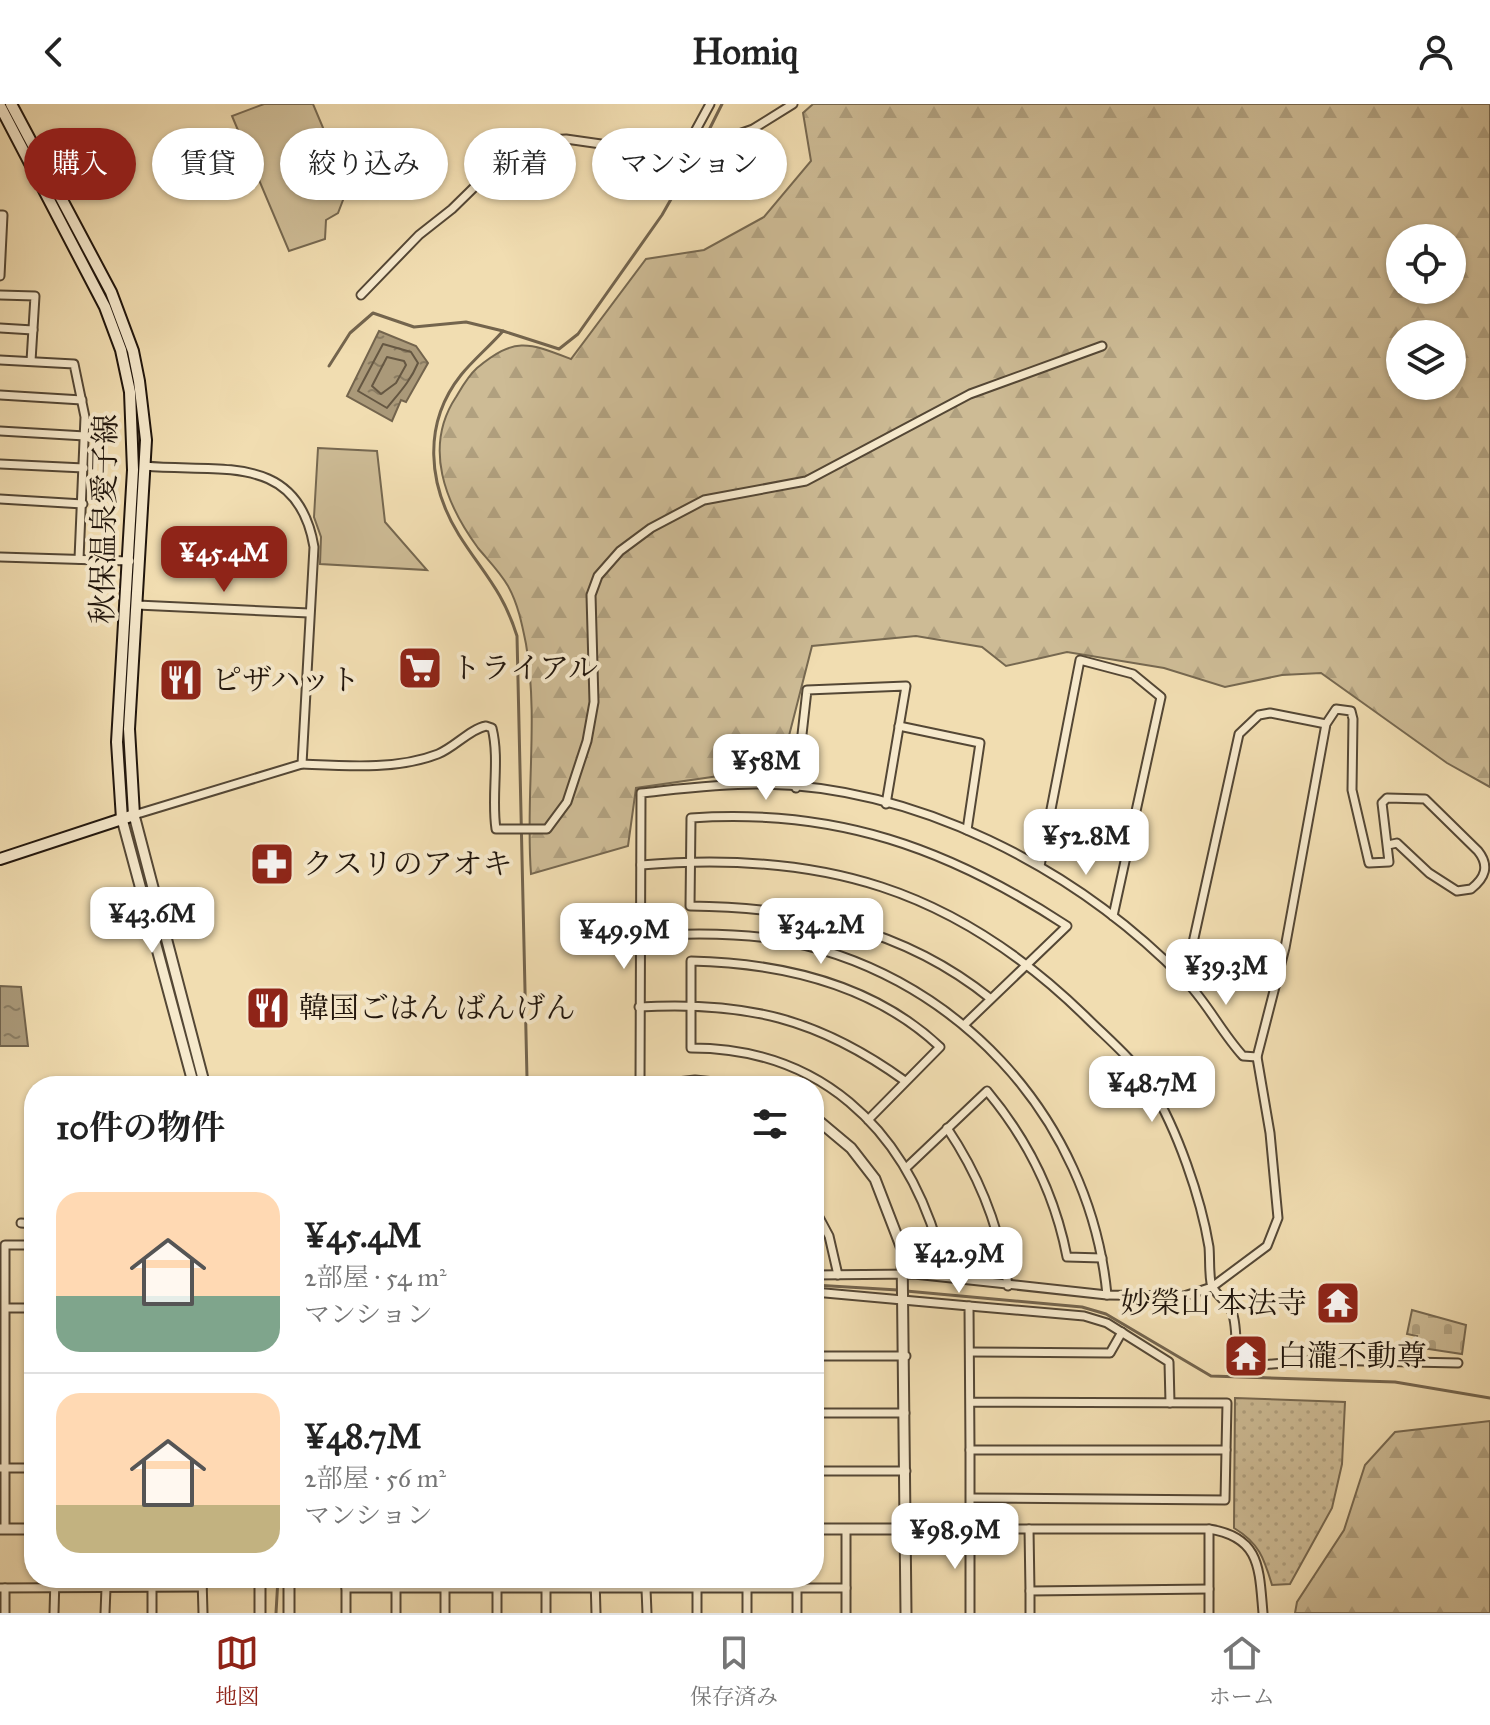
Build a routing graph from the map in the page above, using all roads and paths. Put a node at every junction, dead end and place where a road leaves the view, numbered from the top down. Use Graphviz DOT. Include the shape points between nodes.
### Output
graph roads {
  1 [pos="11,104"];
  2 [pos="710,104"];
  3 [pos="793,104"];
  4 [pos="0,106"];
  5 [pos="699,128"];
  6 [pos="755,128"];
  7 [pos="592,143"];
  8 [pos="0,215"];
  9 [pos="0,267"];
  10 [pos="0,276"];
  11 [pos="0,295"];
  12 [pos="361,295"];
  13 [pos="0,328"];
  14 [pos="33,330"];
  15 [pos="1102,346"];
  16 [pos="0,360"];
  17 [pos="31,361"];
  18 [pos="0,395"];
  19 [pos="82,400"];
  20 [pos="0,431"];
  21 [pos="85,436"];
  22 [pos="0,464"];
  23 [pos="145,466"];
  24 [pos="84,468"];
  25 [pos="0,499"];
  26 [pos="83,504"];
  27 [pos="0,557"];
  28 [pos="79,559"];
  29 [pos="128,561"];
  30 [pos="140,562"];
  31 [pos="137,605"];
  32 [pos="309,613"];
  33 [pos="1326,724"];
  34 [pos="899,726"];
  35 [pos="302,764"];
  36 [pos="796,788"];
  37 [pos="886,804"];
  38 [pos="134,815"];
  39 [pos="122,819"];
  40 [pos="967,830"];
  41 [pos="1388,845"];
  42 [pos="0,859"];
  43 [pos="692,862"];
  44 [pos="641,865"];
  45 [pos="1040,866"];
  46 [pos="1113,916"];
  47 [pos="640,936"];
  48 [pos="1029,964"];
  49 [pos="1185,979"];
  50 [pos="991,999"];
  51 [pos="690,1004"];
  52 [pos="639,1007"];
  53 [pos="964,1025"];
  54 [pos="1257,1057"];
  55 [pos="191,1076"];
  56 [pos="202,1076"];
  57 [pos="640,1076"];
  58 [pos="807,1076"];
  59 [pos="905,1081"];
  60 [pos="824,1085"];
  61 [pos="868,1120"];
  62 [pos="824,1125"];
  63 [pos="947,1128"];
  64 [pos="907,1167"];
  65 [pos="21,1223"];
  66 [pos="24,1223"];
  67 [pos="824,1227"];
  68 [pos="24,1245"];
  69 [pos="1003,1251"];
  70 [pos="1102,1258"];
  71 [pos="824,1275"];
  72 [pos="838,1275"];
  73 [pos="1008,1286"];
  74 [pos="1212,1287"];
  75 [pos="905,1289"];
  76 [pos="824,1292"];
  77 [pos="1107,1295"];
  78 [pos="969,1306"];
  79 [pos="6,1308"];
  80 [pos="24,1308"];
  81 [pos="1122,1332"];
  82 [pos="3,1349"];
  83 [pos="970,1352"];
  84 [pos="824,1356"];
  85 [pos="906,1356"];
  86 [pos="1458,1363"];
  87 [pos="970,1402"];
  88 [pos="1170,1403"];
  89 [pos="2,1409"];
  90 [pos="824,1413"];
  91 [pos="905,1413"];
  92 [pos="970,1450"];
  93 [pos="1226,1450"];
  94 [pos="2,1468"];
  95 [pos="24,1468"];
  96 [pos="824,1471"];
  97 [pos="906,1471"];
  98 [pos="971,1498"];
  99 [pos="2,1529"];
  100 [pos="24,1529"];
  101 [pos="824,1529"];
  102 [pos="846,1529"];
  103 [pos="905,1529"];
  104 [pos="971,1529"];
  105 [pos="1029,1529"];
  106 [pos="1209,1529"];
  107 [pos="2,1588"];
  108 [pos="55,1588"];
  109 [pos="106,1588"];
  110 [pos="152,1588"];
  111 [pos="202,1588"];
  112 [pos="260,1588"];
  113 [pos="289,1588"];
  114 [pos="346,1588"];
  115 [pos="396,1588"];
  116 [pos="445,1588"];
  117 [pos="497,1588"];
  118 [pos="546,1588"];
  119 [pos="595,1588"];
  120 [pos="846,1588"];
  121 [pos="646,1589"];
  122 [pos="697,1589"];
  123 [pos="747,1589"];
  124 [pos="797,1589"];
  125 [pos="1209,1589"];
  126 [pos="1030,1591"];
  127 [pos="5,1613"];
  128 [pos="54,1613"];
  129 [pos="105,1613"];
  130 [pos="152,1613"];
  131 [pos="203,1613"];
  132 [pos="260,1613"];
  133 [pos="289,1613"];
  134 [pos="346,1613"];
  135 [pos="396,1613"];
  136 [pos="445,1613"];
  137 [pos="497,1613"];
  138 [pos="546,1613"];
  139 [pos="596,1613"];
  140 [pos="647,1613"];
  141 [pos="697,1613"];
  142 [pos="747,1613"];
  143 [pos="797,1613"];
  144 [pos="846,1613"];
  145 [pos="906,1613"];
  146 [pos="970,1613"];
  147 [pos="1030,1613"];
  148 [pos="1209,1613"];
  149 [pos="1263,1613"];
  1 -- 23 [label="main road, 秋保温泉愛子線" via="117,306 139,381"];
  2 -- 5 [label="street"];
  3 -- 6 [label="street"];
  4 -- 29 [label="main road, 秋保温泉愛子線" via="87,271 121,350 134,441"];
  7 -- 12 [label="street" via="544,140 503,159"];
  8 -- 9 [label="street"];
  9 -- 10 [label="street"];
  11 -- 14 [label="street" via="35,296"];
  13 -- 14 [label="street"];
  14 -- 17 [label="street"];
  15 -- 35 [label="street" via="970,394 806,481 704,500 620,551 598,576 591,595 594,702 571,794 547,829 496,829 495,738 486,726 421,759"];
  16 -- 17 [label="street"];
  17 -- 19 [label="street" via="74,364"];
  18 -- 19 [label="street"];
  19 -- 21 [label="street"];
  20 -- 21 [label="street"];
  21 -- 24 [label="street"];
  22 -- 24 [label="street"];
  23 -- 30 [label="main road, 秋保温泉愛子線"];
  23 -- 32 [label="street" via="258,473 301,503 314,547"];
  24 -- 26 [label="street"];
  25 -- 26 [label="street"];
  26 -- 28 [label="street"];
  27 -- 28 [label="street"];
  28 -- 29 [label="street"];
  29 -- 30 [label="street"];
  29 -- 39 [label="main road, 秋保温泉愛子線" via="117,742"];
  30 -- 31 [label="main road, 秋保温泉愛子線"];
  31 -- 32 [label="street"];
  31 -- 38 [label="main road, 秋保温泉愛子線" via="129,729"];
  32 -- 35 [label="street"];
  33 -- 41 [label="street" via="1336,709 1351,711 1352,790 1369,863 1389,862"];
  33 -- 49 [label="street" via="1270,713 1259,715 1239,734"];
  33 -- 54 [label="street" via="1285,948"];
  34 -- 36 [label="street" via="906,686 807,690"];
  34 -- 37 [label="street"];
  34 -- 40 [label="street" via="980,743"];
  35 -- 38 [label="street"];
  36 -- 37 [label="street"];
  36 -- 44 [label="street" via="713,785 641,793"];
  37 -- 40 [label="street"];
  38 -- 39 [label="main road"];
  38 -- 56 [label="street"];
  39 -- 42 [label="main road"];
  39 -- 55 [label="street"];
  40 -- 45 [label="street"];
  41 -- 41 [label="street" via="1397,843 1457,891 1471,889 1486,869 1478,851 1425,799 1387,798 1382,803"];
  43 -- 44 [label="street"];
  43 -- 48 [label="street" via="777,864 871,884 965,923"];
  43 -- 48 [label="street" via="691,818 770,817 876,835 974,870 1067,926"];
  43 -- 50 [label="street" via="690,906 782,910 865,929 923,955"];
  44 -- 47 [label="street"];
  45 -- 46 [label="street"];
  45 -- 46 [label="street" via="1080,660 1133,674 1161,697"];
  46 -- 49 [label="street"];
  47 -- 52 [label="street"];
  47 -- 53 [label="street" via="733,934 824,951 894,976"];
  48 -- 50 [label="street"];
  48 -- 74 [label="street" via="1150,1086 1194,1193 1209,1247"];
  49 -- 54 [label="street" via="1230,1042 1243,1056"];
  50 -- 53 [label="street"];
  51 -- 52 [label="street"];
  51 -- 58 [label="street" via="691,1048 731,1050"];
  51 -- 59 [label="street" via="741,1008 803,1024 855,1047"];
  51 -- 59 [label="street" via="691,961 760,965 828,982 872,999 940,1047"];
  52 -- 57 [label="street"];
  53 -- 70 [label="street" via="1025,1088 1056,1132 1078,1174"];
  54 -- 74 [label="street" via="1278,1218 1267,1246"];
  59 -- 61 [label="street"];
  60 -- 61 [label="street"];
  61 -- 64 [label="street"];
  62 -- 75 [label="street" via="875,1179 898,1231"];
  63 -- 64 [label="street"];
  63 -- 69 [label="street" via="975,1174"];
  63 -- 70 [label="street" via="987,1091 1043,1177 1067,1257"];
  64 -- 69 [label="street" via="938,1245"];
  65 -- 66 [label="street"];
  67 -- 72 [label="street"];
  68 -- 79 [label="street" via="5,1245"];
  69 -- 73 [label="street"];
  70 -- 77 [label="street"];
  71 -- 72 [label="street"];
  72 -- 75 [label="street"];
  73 -- 75 [label="street"];
  73 -- 77 [label="street"];
  74 -- 77 [label="street" via="1184,1296"];
  74 -- 86 [label="street" via="1232,1312 1237,1367 1329,1360"];
  75 -- 76 [label="street" via="874,1295"];
  75 -- 78 [label="street"];
  75 -- 85 [label="street"];
  78 -- 81 [label="street" via="1084,1316"];
  78 -- 83 [label="street"];
  79 -- 80 [label="street"];
  79 -- 82 [label="street"];
  81 -- 83 [label="street" via="1110,1353"];
  81 -- 88 [label="street" via="1169,1362"];
  82 -- 89 [label="street"];
  83 -- 87 [label="street"];
  84 -- 85 [label="street"];
  85 -- 91 [label="street"];
  87 -- 88 [label="street"];
  87 -- 92 [label="street"];
  88 -- 93 [label="street" via="1227,1403"];
  89 -- 94 [label="street"];
  90 -- 91 [label="street"];
  91 -- 97 [label="street"];
  92 -- 93 [label="street"];
  92 -- 98 [label="street"];
  93 -- 98 [label="street" via="1225,1500"];
  94 -- 95 [label="street"];
  94 -- 99 [label="street"];
  96 -- 97 [label="street"];
  97 -- 103 [label="street"];
  98 -- 104 [label="street"];
  99 -- 100 [label="street"];
  101 -- 102 [label="street"];
  102 -- 103 [label="street"];
  102 -- 120 [label="street"];
  103 -- 104 [label="street"];
  103 -- 145 [label="street"];
  104 -- 105 [label="street"];
  104 -- 146 [label="street"];
  105 -- 106 [label="street"];
  105 -- 126 [label="street"];
  106 -- 125 [label="street"];
  106 -- 149 [label="street" via="1238,1537 1255,1556"];
  107 -- 108 [label="street"];
  107 -- 127 [label="street"];
  108 -- 109 [label="street"];
  108 -- 128 [label="street"];
  109 -- 129 [label="street"];
  110 -- 130 [label="street"];
  111 -- 131 [label="street"];
  112 -- 132 [label="street"];
  113 -- 133 [label="street"];
  114 -- 115 [label="street"];
  114 -- 134 [label="street"];
  115 -- 116 [label="street"];
  115 -- 135 [label="street"];
  116 -- 117 [label="street"];
  116 -- 136 [label="street"];
  117 -- 118 [label="street"];
  117 -- 137 [label="street"];
  118 -- 119 [label="street"];
  118 -- 138 [label="street"];
  119 -- 121 [label="street"];
  119 -- 139 [label="street"];
  120 -- 124 [label="street"];
  120 -- 144 [label="street"];
  121 -- 122 [label="street"];
  121 -- 140 [label="street"];
  122 -- 123 [label="street"];
  122 -- 141 [label="street"];
  123 -- 124 [label="street"];
  123 -- 142 [label="street"];
  124 -- 143 [label="street"];
  125 -- 126 [label="street"];
  125 -- 148 [label="street"];
  126 -- 147 [label="street"];
}
